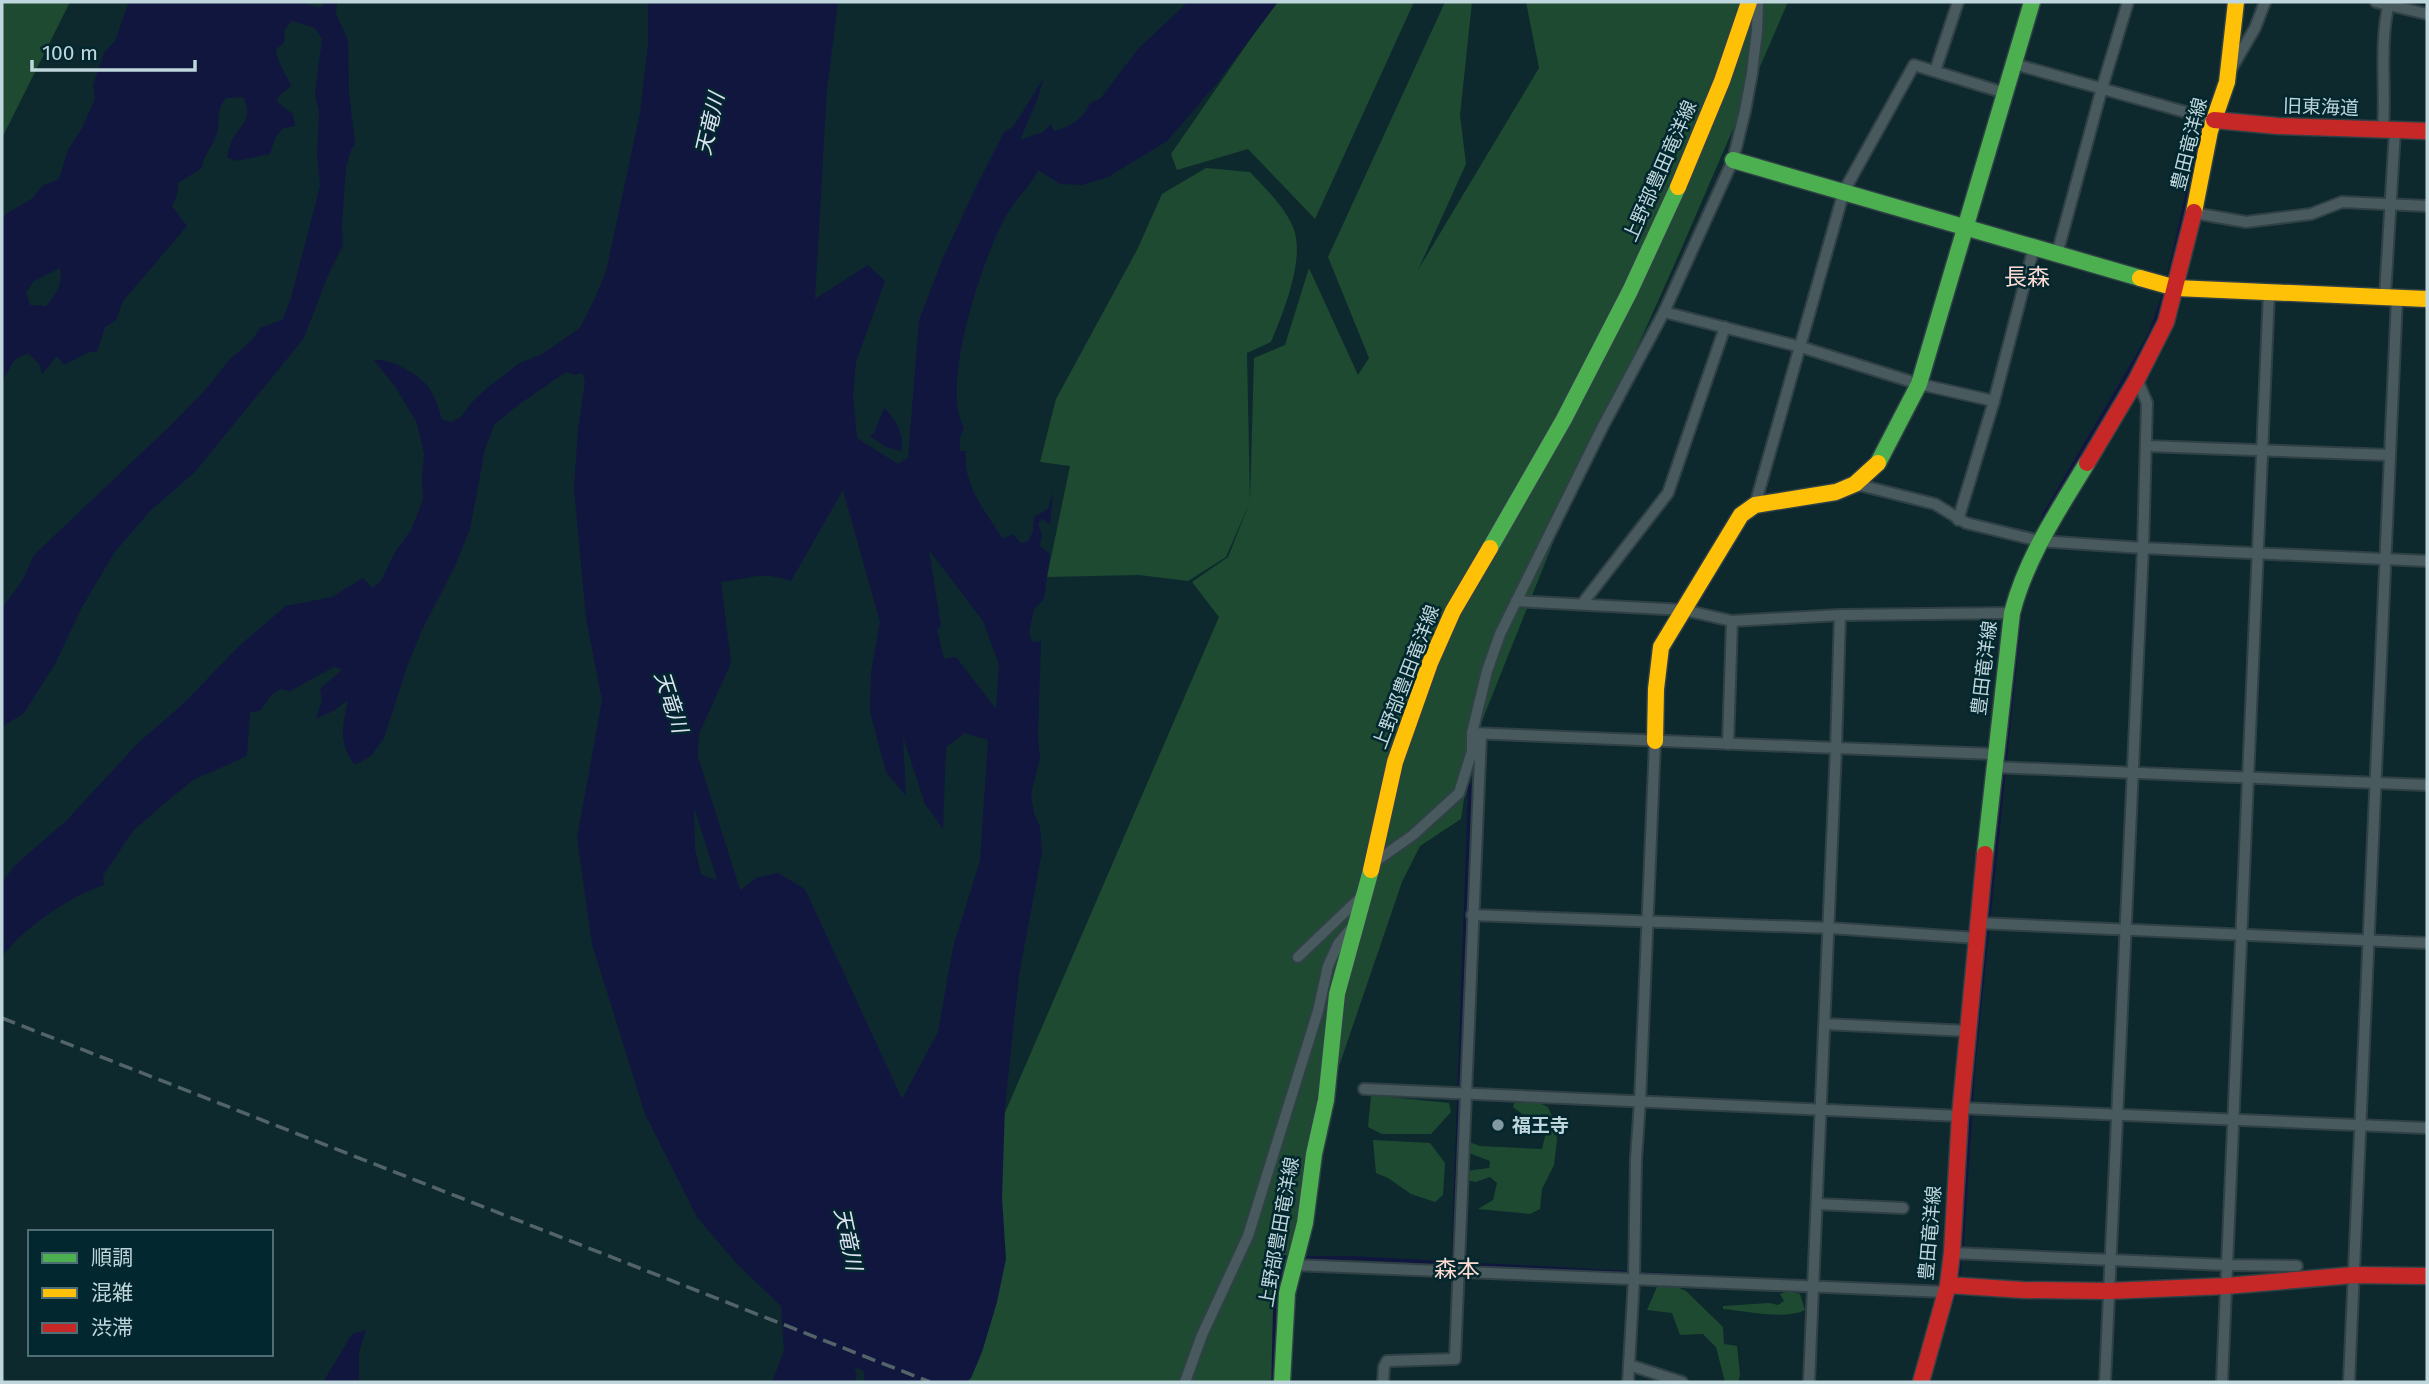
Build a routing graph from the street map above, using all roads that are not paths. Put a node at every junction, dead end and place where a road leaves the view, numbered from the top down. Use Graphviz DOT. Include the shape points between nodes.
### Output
graph roads {
  1 [pos="1749,2"];
  2 [pos="1758,2"];
  3 [pos="1958,2"];
  4 [pos="2032,2"];
  5 [pos="2129,2"];
  6 [pos="2236,2"];
  7 [pos="2265,2"];
  8 [pos="2376,2"];
  9 [pos="2389,3"];
  10 [pos="2427,14"];
  11 [pos="2014,64"];
  12 [pos="1935,71"];
  13 [pos="2229,73"];
  14 [pos="2102,88"];
  15 [pos="2005,93"];
  16 [pos="2214,120"];
  17 [pos="2389,130"];
  18 [pos="2427,131"];
  19 [pos="1733,160"];
  20 [pos="1844,191"];
  21 [pos="2391,203"];
  22 [pos="2427,206"];
  23 [pos="2194,213"];
  24 [pos="1965,227"];
  25 [pos="2034,247"];
  26 [pos="2057,254"];
  27 [pos="2176,288"];
  28 [pos="2269,292"];
  29 [pos="2391,297"];
  30 [pos="2427,299"];
  31 [pos="1664,312"];
  32 [pos="1725,327"];
  33 [pos="1801,347"];
  34 [pos="2137,379"];
  35 [pos="1919,384"];
  36 [pos="1994,401"];
  37 [pos="2146,446"];
  38 [pos="2263,450"];
  39 [pos="2389,455"];
  40 [pos="1855,484"];
  41 [pos="1755,505"];
  42 [pos="1958,520"];
  43 [pos="2040,541"];
  44 [pos="2143,548"];
  45 [pos="2258,553"];
  46 [pos="2385,558"];
  47 [pos="2427,561"];
  48 [pos="1516,601"];
  49 [pos="1582,604"];
  50 [pos="1684,610"];
  51 [pos="2012,613"];
  52 [pos="1840,615"];
  53 [pos="1732,621"];
  54 [pos="1476,733"];
  55 [pos="1655,741"];
  56 [pos="1728,744"];
  57 [pos="1836,748"];
  58 [pos="1995,761"];
  59 [pos="2132,772"];
  60 [pos="2247,777"];
  61 [pos="2377,782"];
  62 [pos="2427,785"];
  63 [pos="1372,864"];
  64 [pos="1366,892"];
  65 [pos="1472,915"];
  66 [pos="1648,920"];
  67 [pos="1355,924"];
  68 [pos="1830,928"];
  69 [pos="2124,930"];
  70 [pos="1977,931"];
  71 [pos="2241,935"];
  72 [pos="2369,941"];
  73 [pos="2427,943"];
  74 [pos="1298,957"];
  75 [pos="1825,1024"];
  76 [pos="1968,1031"];
  77 [pos="1364,1089"];
  78 [pos="1465,1096"];
  79 [pos="1640,1101"];
  80 [pos="1822,1111"];
  81 [pos="1961,1112"];
  82 [pos="2116,1115"];
  83 [pos="2233,1120"];
  84 [pos="2360,1125"];
  85 [pos="2427,1128"];
  86 [pos="1818,1204"];
  87 [pos="1903,1208"];
  88 [pos="1952,1252"];
  89 [pos="2109,1260"];
  90 [pos="1294,1265"];
  91 [pos="2227,1265"];
  92 [pos="2297,1265"];
  93 [pos="1458,1272"];
  94 [pos="2354,1275"];
  95 [pos="2427,1276"];
  96 [pos="1634,1279"];
  97 [pos="2226,1286"];
  98 [pos="1814,1287"];
  99 [pos="1947,1289"];
  100 [pos="2108,1291"];
  101 [pos="1629,1365"];
  102 [pos="1185,1382"];
  103 [pos="1282,1382"];
  104 [pos="1383,1382"];
  105 [pos="1628,1382"];
  106 [pos="1682,1382"];
  107 [pos="1810,1382"];
  108 [pos="1921,1382"];
  109 [pos="2105,1382"];
  110 [pos="2222,1382"];
  111 [pos="2349,1382"];
  1 -- 63 [label="main road, 上野部豊田竜洋線" via="1687,167 1630,291 1564,419 1453,611 1430,663 1395,762"];
  2 -- 19 [label="street" via="1752,73"];
  3 -- 12 [label="street"];
  4 -- 11 [label="main road"];
  5 -- 14 [label="street"];
  6 -- 13 [label="main road, 豊田竜洋線"];
  7 -- 13 [label="street"];
  8 -- 9 [label="street"];
  9 -- 10 [label="street"];
  9 -- 17 [label="street" via="2382,57"];
  11 -- 14 [label="street"];
  11 -- 15 [label="main road"];
  12 -- 15 [label="street"];
  12 -- 20 [label="street" via="1914,65"];
  13 -- 16 [label="main road, 豊田竜洋線"];
  14 -- 16 [label="street"];
  14 -- 26 [label="street"];
  15 -- 24 [label="main road"];
  16 -- 17 [label="main road, 旧東海道"];
  16 -- 23 [label="main road, 豊田竜洋線"];
  17 -- 18 [label="main road, 旧東海道"];
  17 -- 21 [label="street"];
  19 -- 20 [label="main road"];
  19 -- 31 [label="street"];
  20 -- 24 [label="main road"];
  20 -- 33 [label="street"];
  21 -- 22 [label="street"];
  21 -- 23 [label="street" via="2343,202 2311,214 2246,222"];
  21 -- 29 [label="street"];
  23 -- 27 [label="main road, 豊田竜洋線"];
  24 -- 25 [label="main road"];
  24 -- 35 [label="main road"];
  25 -- 26 [label="main road"];
  25 -- 36 [label="street"];
  26 -- 27 [label="main road"];
  27 -- 28 [label="main road"];
  27 -- 34 [label="main road, 豊田竜洋線" via="2166,322"];
  28 -- 29 [label="main road"];
  28 -- 38 [label="street"];
  29 -- 30 [label="main road"];
  29 -- 39 [label="street"];
  31 -- 32 [label="street"];
  31 -- 48 [label="street"];
  32 -- 33 [label="street"];
  32 -- 49 [label="street" via="1668,492"];
  33 -- 35 [label="street"];
  33 -- 41 [label="street"];
  34 -- 37 [label="street" via="2147,403"];
  34 -- 43 [label="main road, 豊田竜洋線"];
  35 -- 36 [label="street"];
  35 -- 40 [label="main road" via="1881,460"];
  36 -- 42 [label="street"];
  37 -- 38 [label="street"];
  37 -- 44 [label="street"];
  38 -- 39 [label="street"];
  38 -- 45 [label="street"];
  39 -- 46 [label="street"];
  40 -- 41 [label="main road" via="1836,492"];
  40 -- 42 [label="street" via="1935,504"];
  41 -- 50 [label="main road" via="1741,516"];
  42 -- 43 [label="street"];
  43 -- 44 [label="street"];
  43 -- 51 [label="main road, 豊田竜洋線"];
  44 -- 45 [label="street"];
  44 -- 59 [label="street"];
  45 -- 46 [label="street"];
  45 -- 60 [label="street"];
  46 -- 47 [label="street"];
  46 -- 61 [label="street"];
  48 -- 49 [label="street"];
  48 -- 54 [label="street" via="1487,671"];
  49 -- 50 [label="street"];
  50 -- 53 [label="street"];
  50 -- 55 [label="main road" via="1661,648"];
  51 -- 52 [label="street"];
  51 -- 58 [label="main road, 豊田竜洋線"];
  52 -- 53 [label="street"];
  52 -- 57 [label="street"];
  53 -- 56 [label="street"];
  54 -- 55 [label="street"];
  54 -- 63 [label="street" via="1459,793"];
  54 -- 65 [label="street"];
  55 -- 56 [label="street"];
  55 -- 66 [label="street"];
  56 -- 57 [label="street"];
  57 -- 58 [label="street"];
  57 -- 68 [label="street"];
  58 -- 59 [label="street"];
  58 -- 70 [label="main road, 豊田竜洋線"];
  59 -- 60 [label="street"];
  59 -- 69 [label="street"];
  60 -- 61 [label="street"];
  60 -- 71 [label="street"];
  61 -- 62 [label="street"];
  61 -- 72 [label="street"];
  63 -- 64 [label="main road, 上野部豊田竜洋線"];
  64 -- 67 [label="main road, 上野部豊田竜洋線"];
  64 -- 74 [label="street"];
  65 -- 66 [label="street"];
  65 -- 78 [label="street"];
  66 -- 68 [label="street"];
  66 -- 79 [label="street"];
  67 -- 90 [label="main road, 上野部豊田竜洋線" via="1337,994 1326,1100"];
  67 -- 102 [label="street" via="1328,966 1248,1236"];
  68 -- 70 [label="street"];
  68 -- 75 [label="street"];
  69 -- 70 [label="street"];
  69 -- 71 [label="street"];
  69 -- 82 [label="street"];
  70 -- 76 [label="main road, 豊田竜洋線"];
  71 -- 72 [label="street"];
  71 -- 83 [label="street"];
  72 -- 73 [label="street"];
  72 -- 84 [label="street"];
  75 -- 76 [label="street"];
  75 -- 80 [label="street"];
  76 -- 81 [label="main road, 豊田竜洋線"];
  77 -- 78 [label="street"];
  78 -- 79 [label="street"];
  78 -- 93 [label="street"];
  79 -- 80 [label="street"];
  79 -- 96 [label="street"];
  80 -- 81 [label="street"];
  80 -- 86 [label="street"];
  81 -- 82 [label="street"];
  81 -- 88 [label="main road, 豊田竜洋線"];
  82 -- 83 [label="street"];
  82 -- 89 [label="street"];
  83 -- 84 [label="street"];
  83 -- 91 [label="street"];
  84 -- 85 [label="street"];
  84 -- 94 [label="street"];
  86 -- 87 [label="street"];
  86 -- 98 [label="street"];
  88 -- 89 [label="street"];
  88 -- 99 [label="main road, 豊田竜洋線"];
  89 -- 91 [label="street"];
  89 -- 100 [label="street"];
  90 -- 93 [label="street"];
  90 -- 103 [label="main road, 上野部豊田竜洋線" via="1287,1293"];
  91 -- 92 [label="street"];
  91 -- 97 [label="street"];
  93 -- 96 [label="street"];
  93 -- 104 [label="street" via="1455,1359 1387,1361"];
  94 -- 95 [label="main road"];
  94 -- 97 [label="main road"];
  94 -- 111 [label="street"];
  96 -- 98 [label="street"];
  96 -- 101 [label="street"];
  97 -- 100 [label="main road"];
  97 -- 110 [label="street"];
  98 -- 99 [label="street"];
  98 -- 107 [label="street"];
  99 -- 100 [label="main road"];
  99 -- 108 [label="main road, 豊田竜洋線"];
  100 -- 109 [label="street"];
  101 -- 105 [label="street"];
  101 -- 106 [label="street"];
}
